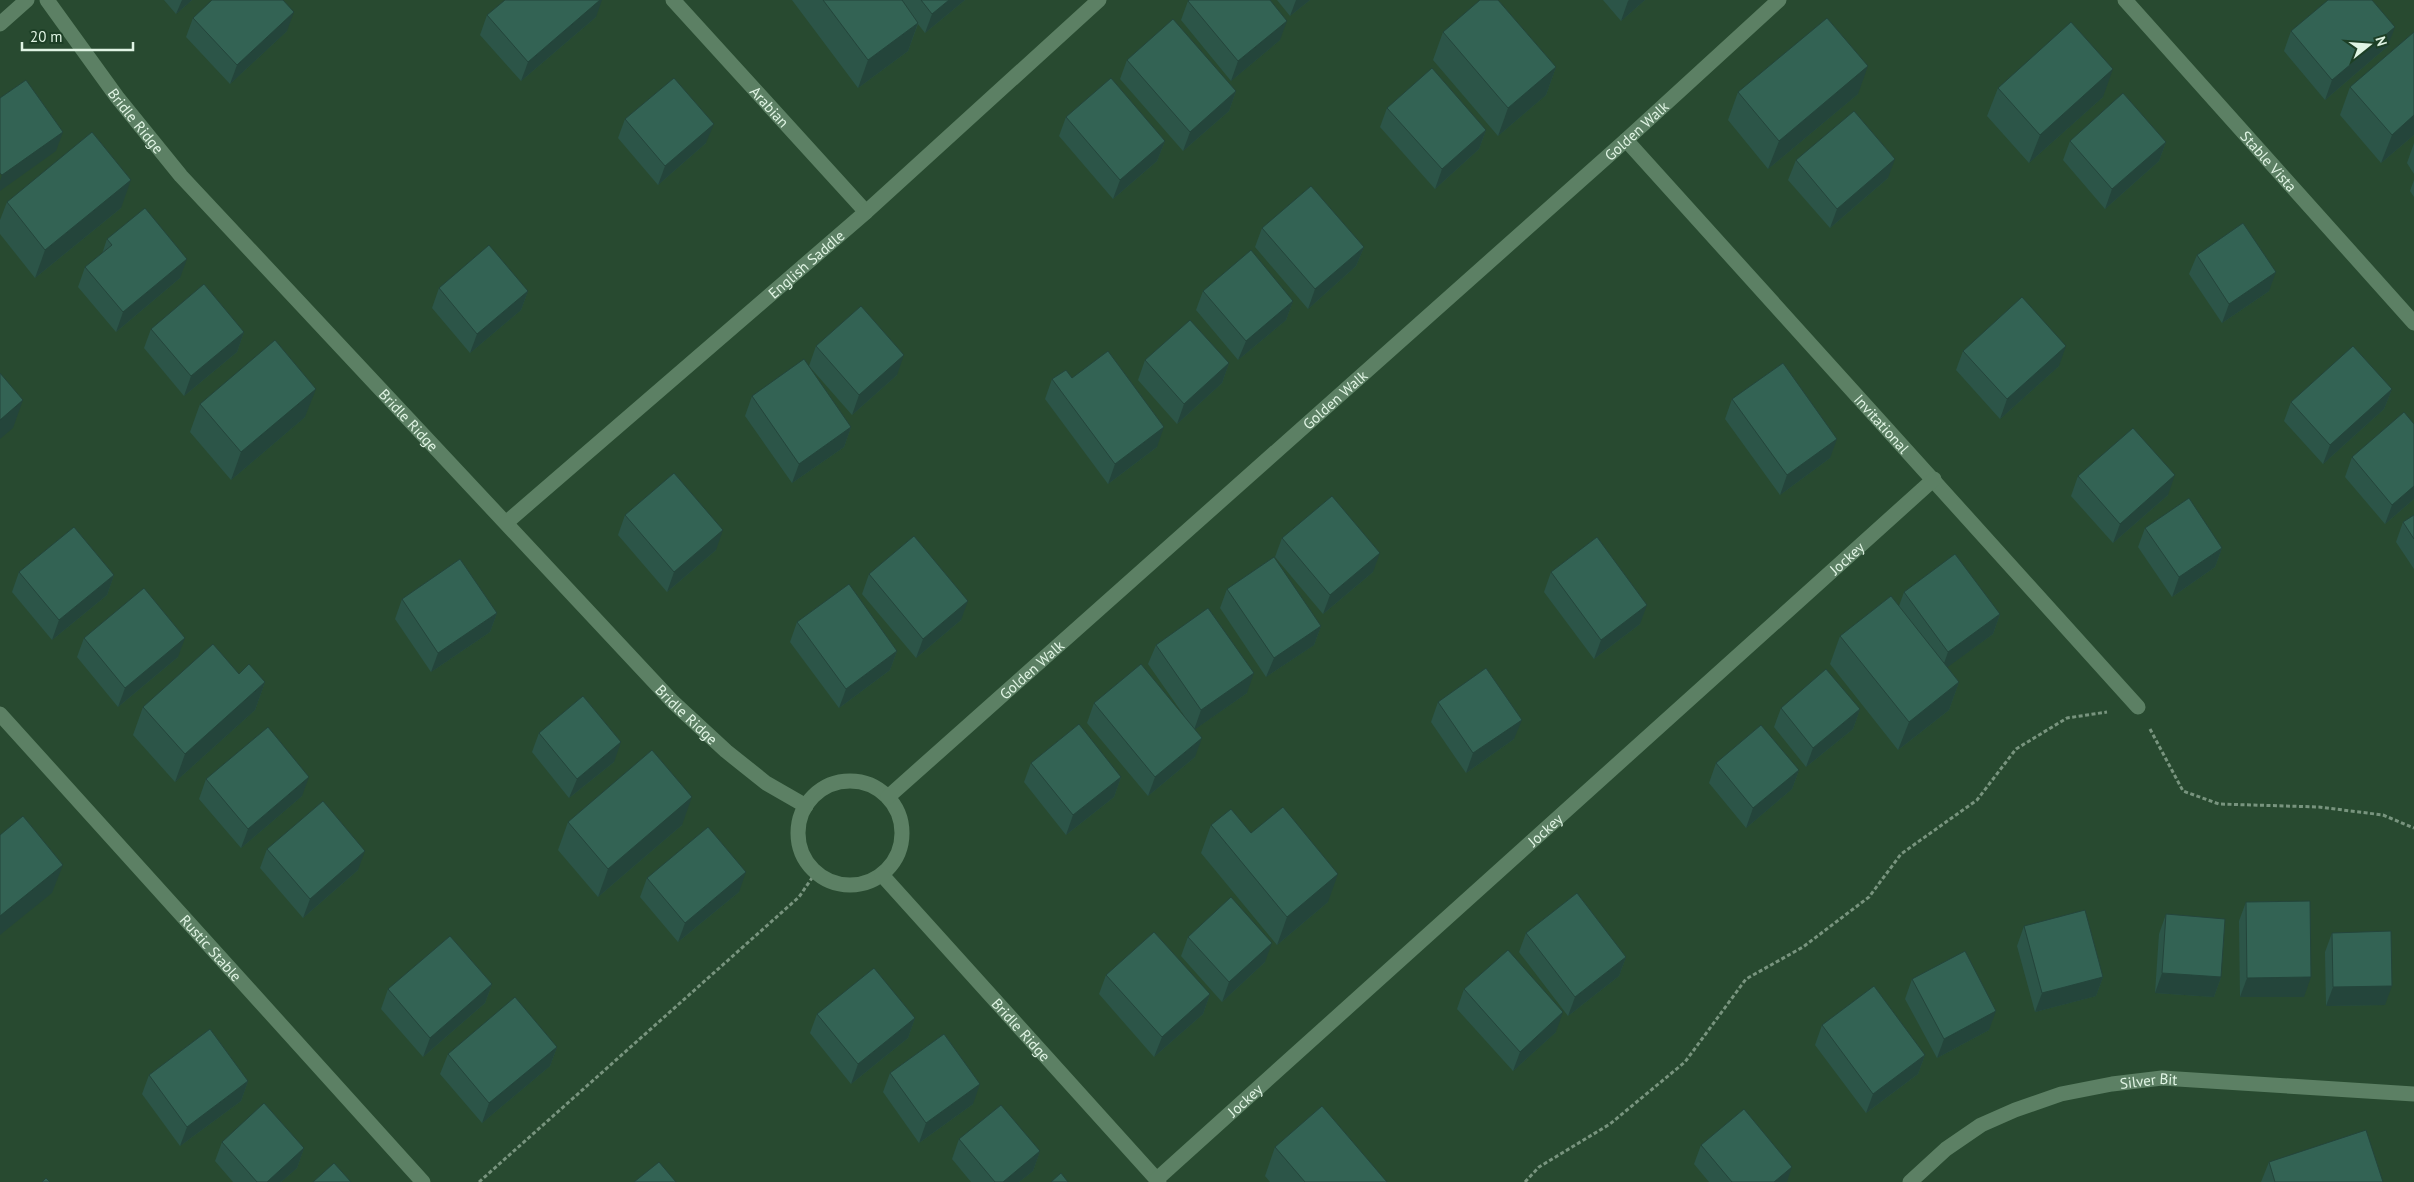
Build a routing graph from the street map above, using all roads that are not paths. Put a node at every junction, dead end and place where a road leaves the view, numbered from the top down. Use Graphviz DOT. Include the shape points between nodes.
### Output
graph roads {
  1 [pos="27,0"];
  2 [pos="46,0"];
  3 [pos="673,0"];
  4 [pos="1098,0"];
  5 [pos="1779,0"];
  6 [pos="2125,0"];
  7 [pos="0,24"];
  8 [pos="1626,140"];
  9 [pos="866,212"];
  10 [pos="2414,323"];
  11 [pos="1934,479"];
  12 [pos="507,522"];
  13 [pos="2138,708"];
  14 [pos="0,714"];
  15 [pos="888,797"];
  16 [pos="806,806"];
  17 [pos="882,875"];
  18 [pos="2414,1094"];
  19 [pos="1158,1181"];
  20 [pos="423,1182"];
  21 [pos="1910,1182"];
  1 -- 7 [label="street"];
  2 -- 12 [label="street, Bridle Ridge" via="181,176"];
  3 -- 9 [label="street, Arabian"];
  4 -- 9 [label="street, English Saddle"];
  5 -- 8 [label="street, Golden Walk"];
  6 -- 10 [label="street, Stable Vista"];
  8 -- 11 [label="street, Invitational"];
  8 -- 15 [label="street, Golden Walk"];
  9 -- 12 [label="street, English Saddle"];
  11 -- 13 [label="street, Invitational"];
  11 -- 19 [label="street, Jockey"];
  12 -- 16 [label="street, Bridle Ridge" via="673,702 766,783"];
  14 -- 20 [label="street, Rustic Stable"];
  15 -- 16 [label="street" via="873,786 854,781 835,783 818,792"];
  15 -- 17 [label="street" via="900,816 903,838 896,859"];
  16 -- 17 [label="street" via="799,824 799,842 805,858 816,872 831,882 848,886 866,883"];
  17 -- 19 [label="street, Bridle Ridge"];
  18 -- 21 [label="street, Silver Bit" via="2162,1078 2112,1084 2061,1094 1981,1125 1946,1149"];
}
